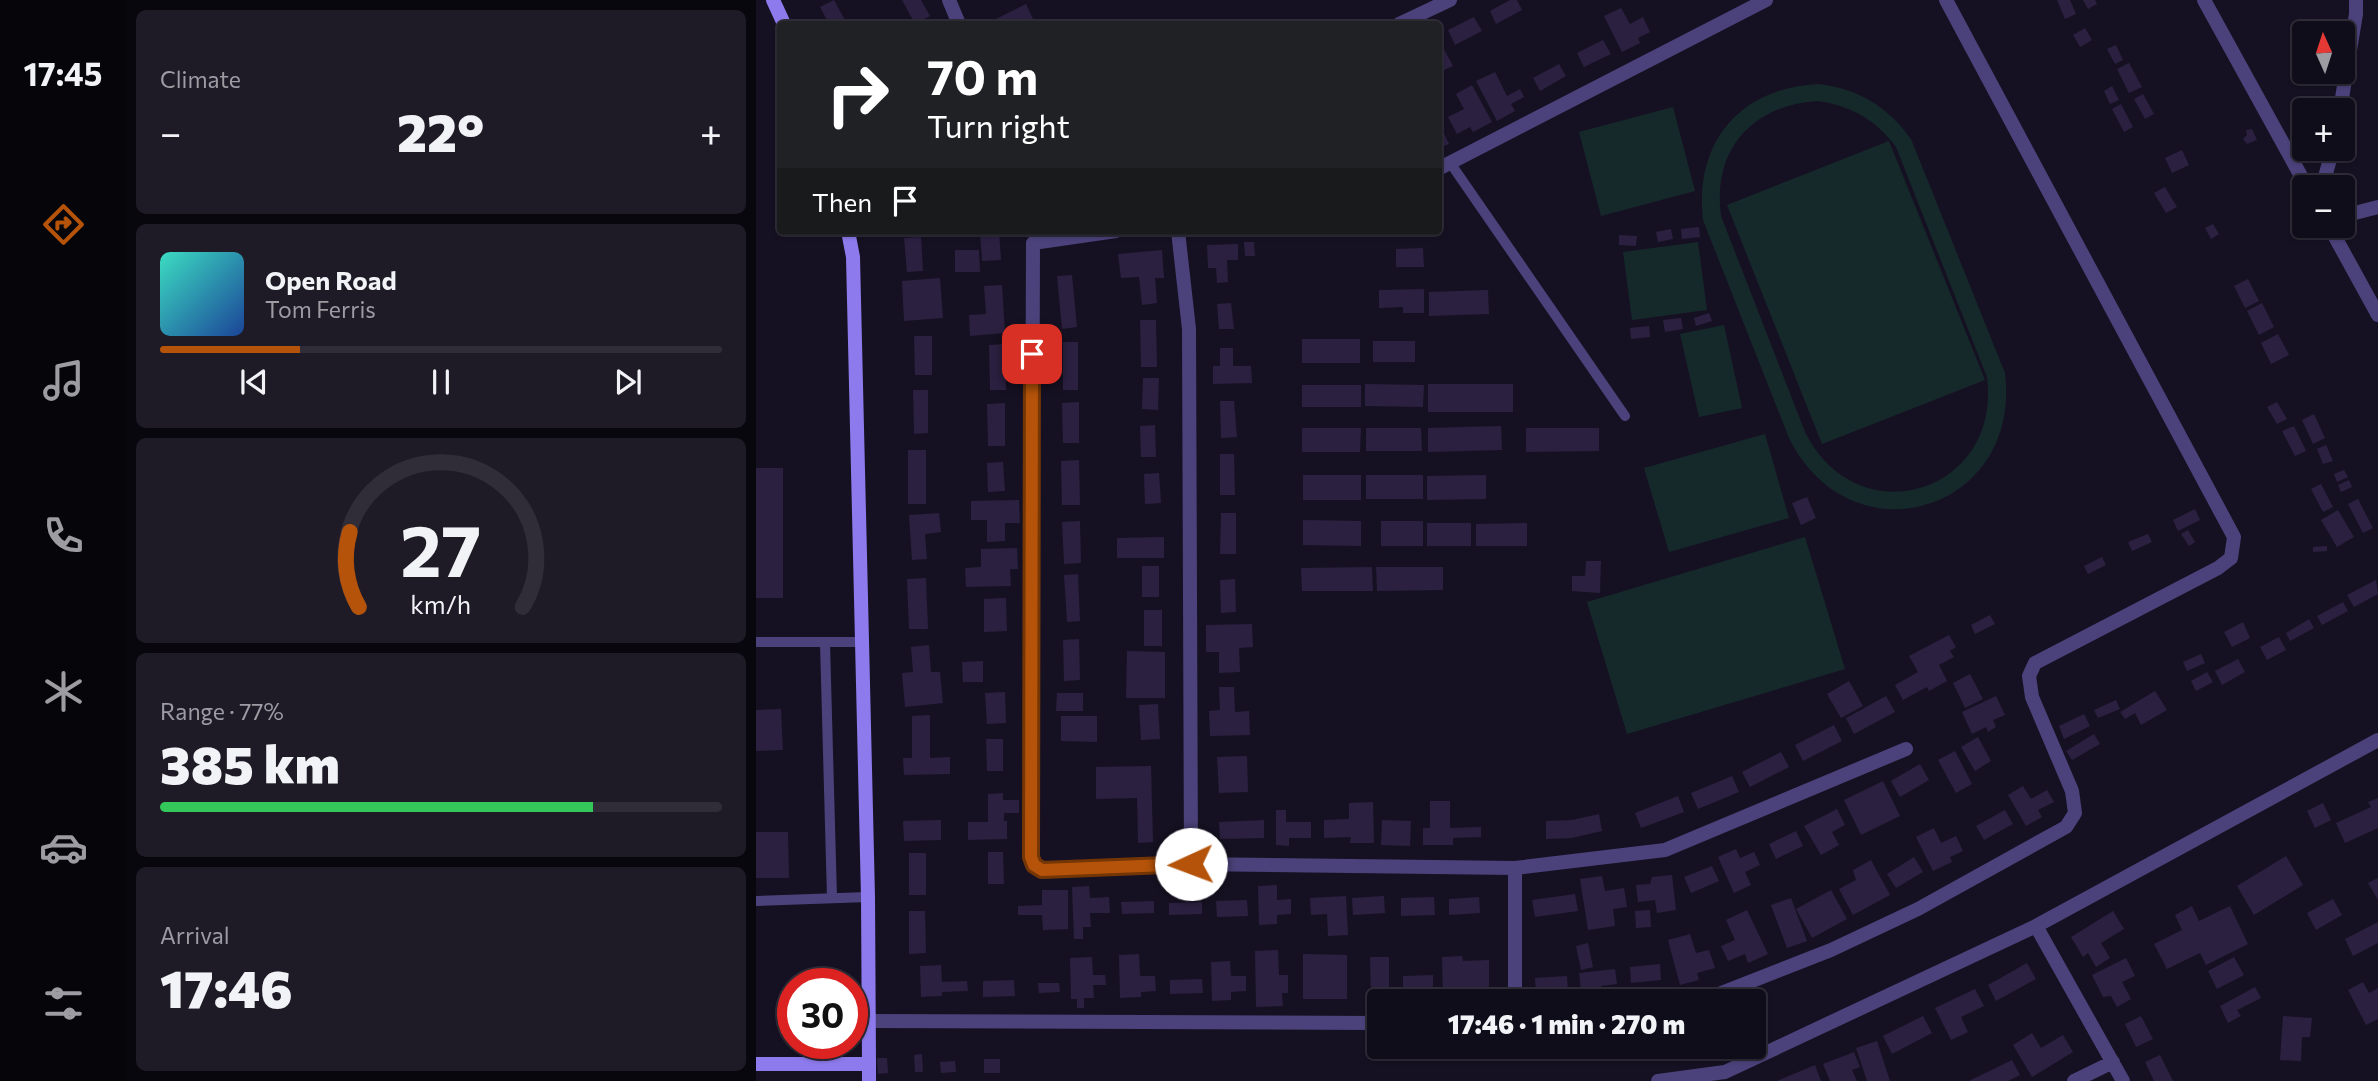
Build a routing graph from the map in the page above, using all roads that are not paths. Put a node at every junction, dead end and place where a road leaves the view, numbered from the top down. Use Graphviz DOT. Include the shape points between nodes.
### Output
graph roads {
  1 [pos="773,0"];
  2 [pos="948,0"];
  3 [pos="1450,0"];
  4 [pos="1766,0"];
  5 [pos="1946,0"];
  6 [pos="2204,0"];
  7 [pos="2356,0"];
  8 [pos="783,21"];
  9 [pos="958,21"];
  10 [pos="1405,21"];
  11 [pos="2342,98"];
  12 [pos="1445,166"];
  13 [pos="2300,175"];
  14 [pos="2378,207"];
  15 [pos="2355,213"];
  16 [pos="849,235"];
  17 [pos="1059,235"];
  18 [pos="1178,235"];
  19 [pos="1031,237"];
  20 [pos="2336,238"];
  21 [pos="2378,315"];
  22 [pos="1625,416"];
  23 [pos="756,642"];
  24 [pos="862,642"];
  25 [pos="825,643"];
  26 [pos="2378,740"];
  27 [pos="1906,749"];
  28 [pos="1191,864"];
  29 [pos="1515,868"];
  30 [pos="868,897"];
  31 [pos="832,898"];
  32 [pos="756,901"];
  33 [pos="2036,926"];
  34 [pos="868,968"];
  35 [pos="1515,989"];
  36 [pos="1732,989"];
  37 [pos="868,1021"];
  38 [pos="1367,1023"];
  39 [pos="2113,1062"];
  40 [pos="756,1064"];
  41 [pos="869,1064"];
  42 [pos="869,1081"];
  43 [pos="1657,1081"];
  44 [pos="2074,1081"];
  45 [pos="2123,1081"];
  1 -- 8 [label="street"];
  2 -- 9 [label="street"];
  3 -- 10 [label="street"];
  4 -- 12 [label="street"];
  5 -- 36 [label="street" via="2234,537 2231,558 2035,663 2029,676 2032,697 2072,791 2075,813 2066,827 1918,909"];
  6 -- 13 [label="street"];
  7 -- 11 [label="street"];
  12 -- 22 [label="lane"];
  14 -- 15 [label="street"];
  16 -- 24 [label="street" via="853,257"];
  17 -- 19 [label="street"];
  18 -- 28 [label="street" via="1189,329"];
  19 -- 28 [label="street" via="1031,857 1042,870"];
  20 -- 21 [label="street"];
  23 -- 25 [label="lane"];
  24 -- 25 [label="lane"];
  24 -- 30 [label="street"];
  25 -- 31 [label="lane"];
  26 -- 33 [label="street"];
  27 -- 29 [label="street" via="1665,850"];
  28 -- 29 [label="street"];
  29 -- 35 [label="street"];
  30 -- 31 [label="lane"];
  30 -- 34 [label="street"];
  31 -- 32 [label="lane"];
  33 -- 39 [label="street"];
  33 -- 43 [label="street" via="1725,1072"];
  37 -- 38 [label="street"];
  37 -- 41 [label="street"];
  39 -- 44 [label="street"];
  39 -- 45 [label="street"];
  40 -- 41 [label="street"];
  41 -- 42 [label="street"];
}
